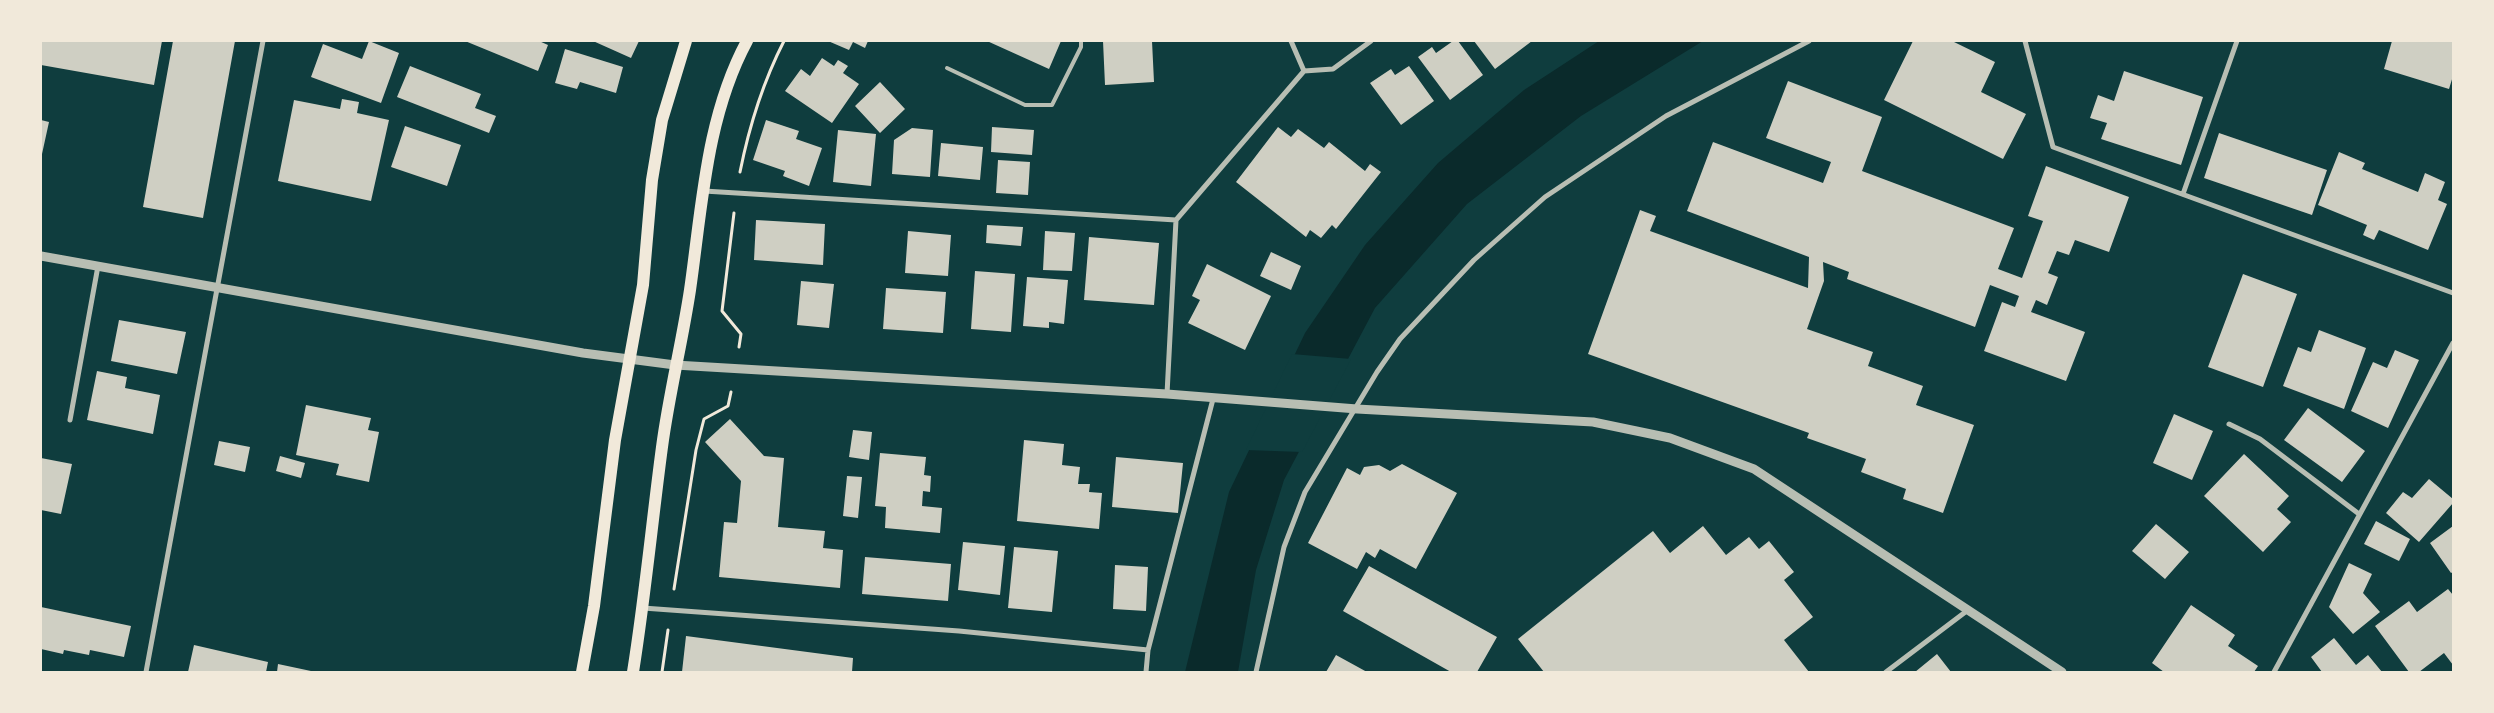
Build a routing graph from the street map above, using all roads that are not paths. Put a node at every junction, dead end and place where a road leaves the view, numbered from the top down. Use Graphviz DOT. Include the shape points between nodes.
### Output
graph roads {
  1 [pos="263,41"];
  2 [pos="686,41"];
  3 [pos="747,41"];
  4 [pos="1081,41"];
  5 [pos="1291,41"];
  6 [pos="1371,41"];
  7 [pos="1809,41"];
  8 [pos="2025,41"];
  9 [pos="2237,41"];
  10 [pos="947,68"];
  11 [pos="1304,71"];
  12 [pos="704,191"];
  13 [pos="2183,194"];
  14 [pos="1176,220"];
  15 [pos="41,256"];
  16 [pos="98,266"];
  17 [pos="219,288"];
  18 [pos="2453,293"];
  19 [pos="2453,343"];
  20 [pos="631,360"];
  21 [pos="675,364"];
  22 [pos="1167,394"];
  23 [pos="1213,399"];
  24 [pos="1357,409"];
  25 [pos="70,420"];
  26 [pos="2229,424"];
  27 [pos="2359,514"];
  28 [pos="643,608"];
  29 [pos="1968,610"];
  30 [pos="1148,650"];
  31 [pos="146,672"];
  32 [pos="582,672"];
  33 [pos="632,672"];
  34 [pos="1146,672"];
  35 [pos="1256,672"];
  36 [pos="1886,672"];
  37 [pos="2062,672"];
  38 [pos="2274,672"];
  1 -- 17 [label="street"];
  2 -- 20 [label="main road" via="662,120"];
  3 -- 12 [label="main road" via="724,98 710,149"];
  4 -- 10 [label="lane" via="1052,105 1025,105"];
  5 -- 11 [label="street"];
  6 -- 11 [label="street" via="1333,68"];
  7 -- 24 [label="street" via="1666,116 1545,197 1474,260 1400,339"];
  8 -- 13 [label="street" via="2053,147"];
  9 -- 13 [label="street"];
  11 -- 14 [label="street"];
  12 -- 14 [label="street"];
  12 -- 21 [label="main road"];
  13 -- 18 [label="street"];
  14 -- 22 [label="street"];
  15 -- 16 [label="street"];
  16 -- 17 [label="street"];
  16 -- 25 [label="street"];
  17 -- 20 [label="street"];
  17 -- 31 [label="street"];
  19 -- 27 [label="street"];
  20 -- 21 [label="street"];
  20 -- 32 [label="main road" via="615,440 594,606"];
  21 -- 22 [label="street"];
  21 -- 28 [label="main road"];
  22 -- 23 [label="street"];
  23 -- 24 [label="street"];
  23 -- 30 [label="street"];
  24 -- 29 [label="street" via="1593,422 1670,438 1754,469"];
  24 -- 35 [label="street" via="1305,492 1284,547"];
  26 -- 27 [label="street" via="2260,439"];
  27 -- 38 [label="street"];
  28 -- 30 [label="street" via="959,631"];
  28 -- 33 [label="main road"];
  29 -- 36 [label="street"];
  29 -- 37 [label="street"];
  30 -- 34 [label="street"];
}
